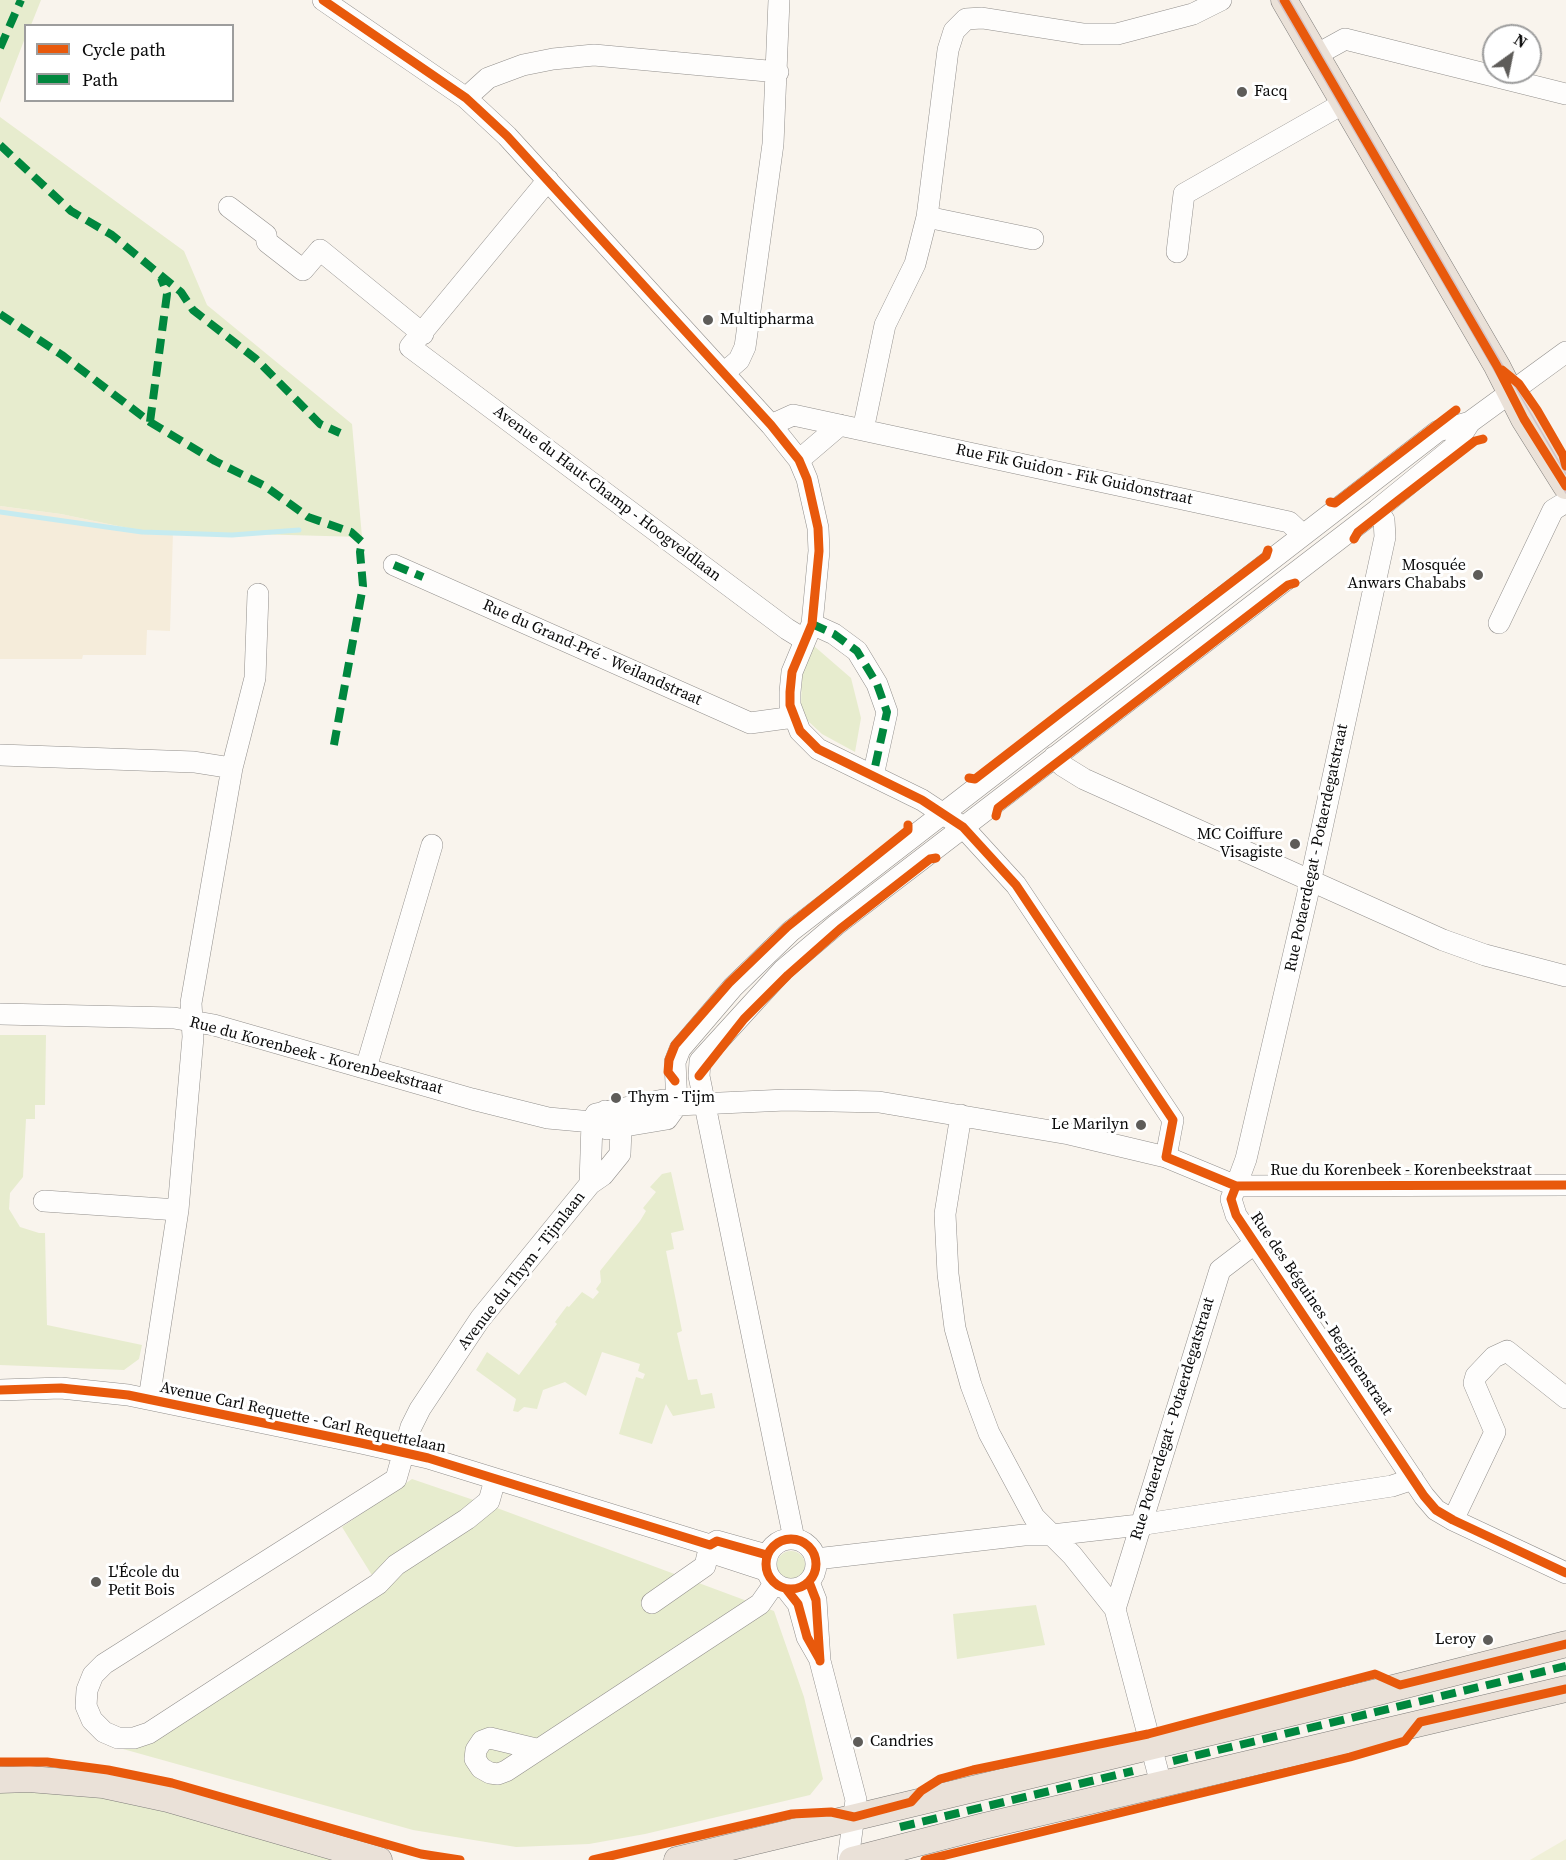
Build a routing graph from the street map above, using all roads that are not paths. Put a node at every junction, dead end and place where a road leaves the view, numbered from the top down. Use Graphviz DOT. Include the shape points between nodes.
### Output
graph roads {
  1 [pos="323,0"];
  2 [pos="779,0"];
  3 [pos="1221,0"];
  4 [pos="1284,0"];
  5 [pos="1316,55"];
  6 [pos="778,72"];
  7 [pos="1566,94"];
  8 [pos="466,98"];
  9 [pos="1344,103"];
  10 [pos="548,180"];
  11 [pos="229,207"];
  12 [pos="927,217"];
  13 [pos="1033,239"];
  14 [pos="1177,252"];
  15 [pos="416,341"];
  16 [pos="1566,352"];
  17 [pos="724,373"];
  18 [pos="1514,388"];
  19 [pos="1470,422"];
  20 [pos="771,425"];
  21 [pos="840,425"];
  22 [pos="863,430"];
  23 [pos="799,460"];
  24 [pos="1566,466"];
  25 [pos="1566,486"];
  26 [pos="1566,502"];
  27 [pos="1377,510"];
  28 [pos="1303,535"];
  29 [pos="394,565"];
  30 [pos="258,594"];
  31 [pos="1499,623"];
  32 [pos="808,632"];
  33 [pos="794,717"];
  34 [pos="0,756"];
  35 [pos="1054,757"];
  36 [pos="232,768"];
  37 [pos="873,776"];
  38 [pos="942,812"];
  39 [pos="963,826"];
  40 [pos="432,845"];
  41 [pos="1311,881"];
  42 [pos="1566,976"];
  43 [pos="0,1014"];
  44 [pos="192,1021"];
  45 [pos="366,1068"];
  46 [pos="706,1104"];
  47 [pos="677,1105"];
  48 [pos="961,1115"];
  49 [pos="598,1117"];
  50 [pos="621,1129"];
  51 [pos="1166,1156"];
  52 [pos="590,1184"];
  53 [pos="1566,1185"];
  54 [pos="1236,1186"];
  55 [pos="44,1201"];
  56 [pos="178,1210"];
  57 [pos="1254,1244"];
  58 [pos="0,1390"];
  59 [pos="1566,1398"];
  60 [pos="148,1399"];
  61 [pos="404,1453"];
  62 [pos="1413,1479"];
  63 [pos="495,1480"];
  64 [pos="1453,1520"];
  65 [pos="1139,1525"];
  66 [pos="1052,1535"];
  67 [pos="794,1539"];
  68 [pos="710,1545"];
  69 [pos="816,1559"];
  70 [pos="1566,1573"];
  71 [pos="773,1575"];
  72 [pos="809,1582"];
  73 [pos="652,1603"];
  74 [pos="1115,1609"];
  75 [pos="1566,1644"];
  76 [pos="820,1661"];
  77 [pos="1566,1689"];
  78 [pos="1151,1746"];
  79 [pos="536,1749"];
  80 [pos="0,1780"];
  81 [pos="1161,1784"];
  82 [pos="854,1817"];
  83 [pos="379,1860"];
  84 [pos="677,1860"];
  85 [pos="850,1860"];
  1 -- 8 [label="street"];
  2 -- 6 [label="street"];
  3 -- 12 [label="street" via="1192,14 1117,34 1084,34 982,18 966,19 954,31 948,50"];
  4 -- 5 [label="main road"];
  5 -- 7 [label="street" via="1345,39"];
  5 -- 9 [label="main road"];
  6 -- 8 [label="street" via="594,55 523,65 488,78"];
  6 -- 17 [label="street" via="773,144 745,347 739,360"];
  8 -- 10 [label="street"];
  9 -- 14 [label="street" via="1184,194"];
  9 -- 18 [label="main road" via="1497,366"];
  10 -- 15 [label="street"];
  10 -- 17 [label="street"];
  11 -- 15 [label="street, Avenue du Haut-Champ - Hoogveldlaan" via="303,270 320,250 356,289"];
  12 -- 13 [label="street"];
  12 -- 22 [label="street" via="915,264 885,325"];
  15 -- 32 [label="street, Avenue du Haut-Champ - Hoogveldlaan" via="787,629"];
  16 -- 18 [label="street"];
  17 -- 20 [label="street"];
  18 -- 19 [label="street"];
  18 -- 24 [label="main road" via="1559,448"];
  18 -- 25 [label="main road"];
  19 -- 27 [label="street" via="1453,448"];
  19 -- 28 [label="street" via="1438,431"];
  20 -- 21 [label="street, Rue Fik Guidon - Fik Guidonstraat" via="793,415"];
  20 -- 23 [label="street"];
  21 -- 22 [label="street, Rue Fik Guidon - Fik Guidonstraat"];
  21 -- 23 [label="street"];
  22 -- 28 [label="street, Rue Fik Guidon - Fik Guidonstraat" via="1289,522"];
  23 -- 32 [label="street" via="818,528 819,551"];
  26 -- 31 [label="street" via="1553,510"];
  27 -- 35 [label="street"];
  27 -- 41 [label="street, Rue Potaerdegat - Potaerdegatstraat" via="1384,520 1384,537"];
  28 -- 38 [label="street"];
  29 -- 33 [label="street, Rue du Grand-Pré - Weilandstraat" via="750,723"];
  30 -- 36 [label="street" via="255,678"];
  32 -- 33 [label="street" via="792,672"];
  32 -- 37 [label="street, Avenue du Haut-Champ - Hoogveldlaan" via="834,634 857,651 877,684 887,712"];
  33 -- 37 [label="street" via="800,731 818,749"];
  34 -- 36 [label="street" via="194,762"];
  35 -- 39 [label="street"];
  35 -- 41 [label="street" via="1084,779"];
  36 -- 44 [label="street" via="191,1003"];
  37 -- 38 [label="street"];
  38 -- 39 [label="street"];
  38 -- 47 [label="street" via="791,931 704,1019 680,1049 675,1062"];
  39 -- 46 [label="street" via="806,950 740,1016 700,1061 698,1069"];
  39 -- 51 [label="street" via="1016,885 1173,1120"];
  40 -- 45 [label="street"];
  41 -- 42 [label="street" via="1464,948"];
  41 -- 54 [label="street, Rue Potaerdegat - Potaerdegatstraat" via="1246,1159"];
  43 -- 44 [label="street, Rue du Korenbeek - Korenbeekstraat"];
  44 -- 45 [label="street, Rue du Korenbeek - Korenbeekstraat"];
  44 -- 56 [label="street"];
  45 -- 49 [label="street, Rue du Korenbeek - Korenbeekstraat" via="548,1118"];
  46 -- 47 [label="street, Rue du Korenbeek - Korenbeekstraat"];
  46 -- 48 [label="street, Rue du Korenbeek - Korenbeekstraat" via="837,1100 879,1102"];
  46 -- 67 [label="street"];
  47 -- 49 [label="street, Rue du Korenbeek - Korenbeekstraat" via="663,1100"];
  47 -- 50 [label="street" via="667,1119"];
  48 -- 51 [label="street, Rue du Korenbeek - Korenbeekstraat"];
  48 -- 66 [label="street" via="945,1214 955,1328 989,1432 1034,1516"];
  49 -- 50 [label="street"];
  49 -- 52 [label="street, Avenue du Thym - Tijmlaan"];
  50 -- 52 [label="street, Avenue du Thym - Tijmlaan" via="620,1154"];
  51 -- 54 [label="street"];
  52 -- 61 [label="street, Avenue du Thym - Tijmlaan" via="480,1319 420,1409"];
  53 -- 54 [label="street, Rue du Korenbeek - Korenbeekstraat"];
  54 -- 57 [label="street, Rue des Béguines - Begijnenstraat" via="1231,1199"];
  55 -- 56 [label="street"];
  56 -- 60 [label="street"];
  57 -- 62 [label="street, Rue des Béguines - Begijnenstraat"];
  57 -- 65 [label="street, Rue Potaerdegat - Potaerdegatstraat" via="1220,1270"];
  58 -- 60 [label="street, Avenue Carl Requette - Carl Requettelaan" via="61,1388"];
  59 -- 64 [label="street" via="1507,1351 1494,1357 1476,1376 1474,1383 1495,1432"];
  60 -- 61 [label="street, Avenue Carl Requette - Carl Requettelaan"];
  61 -- 63 [label="street, Avenue Carl Requette - Carl Requettelaan"];
  61 -- 63 [label="street, Avenue du Thym - Tijmlaan" via="396,1479 104,1664 93,1675 87,1690 86,1706 92,1720 104,1732 118,1738 134,1738 149,1732 378,1584 396,1565 489,1501"];
  62 -- 64 [label="street, Rue des Béguines - Begijnenstraat" via="1436,1510"];
  62 -- 65 [label="street" via="1392,1486"];
  63 -- 68 [label="street, Avenue Carl Requette - Carl Requettelaan"];
  64 -- 70 [label="street, Rue des Béguines - Begijnenstraat"];
  65 -- 66 [label="street"];
  65 -- 74 [label="street, Rue Potaerdegat - Potaerdegatstraat"];
  66 -- 69 [label="street"];
  66 -- 74 [label="street"];
  67 -- 69 [label="street" via="808,1546"];
  67 -- 71 [label="street" via="777,1542"];
  68 -- 71 [label="street, Avenue Carl Requette - Carl Requettelaan" via="716,1554"];
  68 -- 73 [label="street" via="705,1566"];
  69 -- 72 [label="street"];
  71 -- 72 [label="street" via="802,1587"];
  71 -- 76 [label="street" via="798,1604 807,1637"];
  71 -- 79 [label="street" via="760,1604"];
  72 -- 76 [label="street" via="816,1600"];
  74 -- 78 [label="street"];
  75 -- 78 [label="main road"];
  76 -- 82 [label="street" via="856,1800"];
  77 -- 81 [label="main road"];
  78 -- 81 [label="street"];
  78 -- 82 [label="main road"];
  80 -- 83 [label="main road" via="103,1785 146,1794"];
  81 -- 85 [label="main road"];
  82 -- 84 [label="main road"];
  82 -- 85 [label="street"];
}
